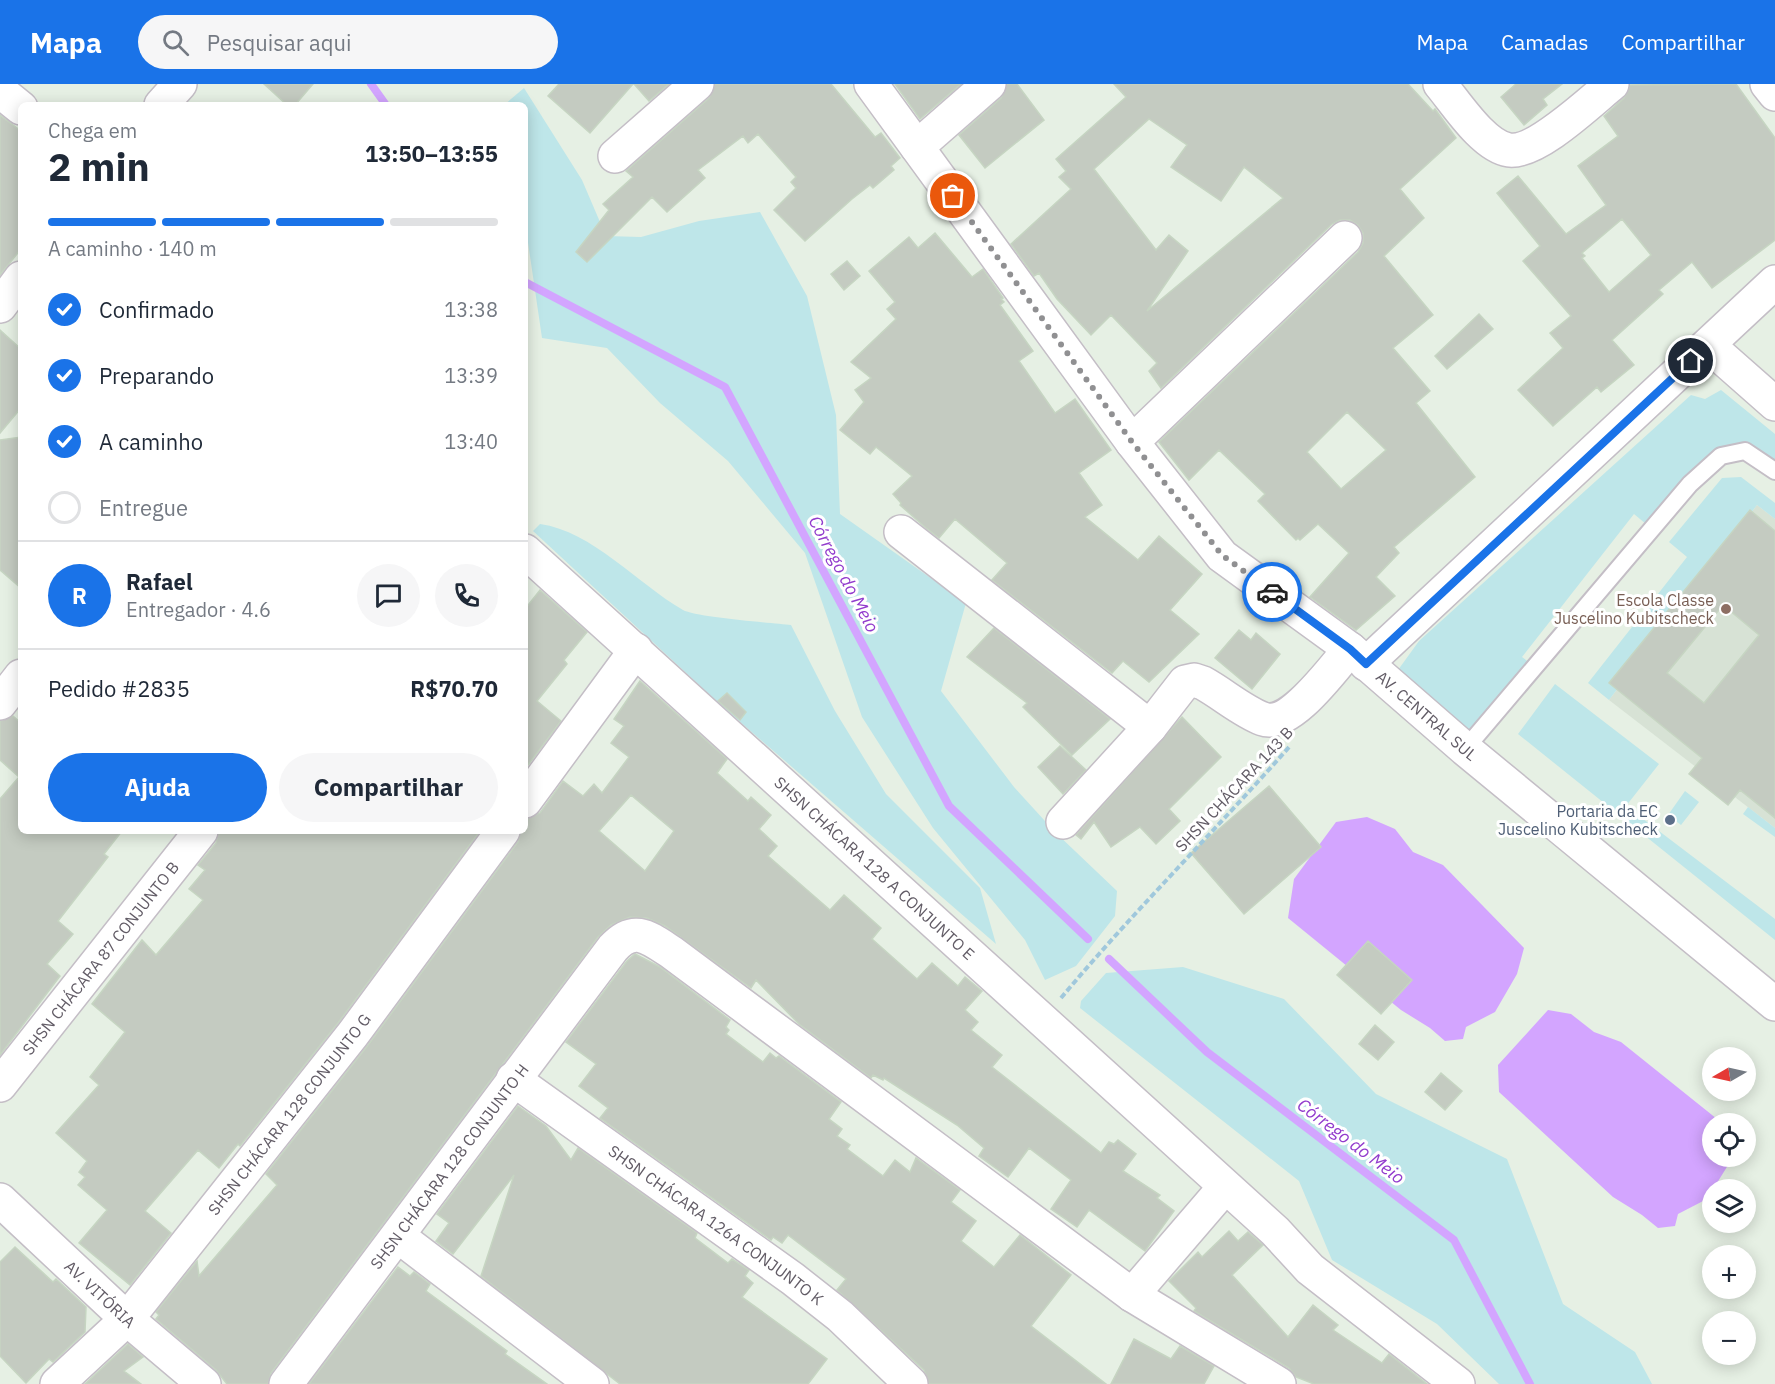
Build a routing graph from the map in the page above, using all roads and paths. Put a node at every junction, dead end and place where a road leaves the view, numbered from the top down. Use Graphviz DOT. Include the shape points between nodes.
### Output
graph roads {
  1 [pos="180,84"];
  2 [pos="697,84"];
  3 [pos="871,84"];
  4 [pos="989,84"];
  5 [pos="1440,84"];
  6 [pos="1612,84"];
  7 [pos="1767,84"];
  8 [pos="0,91"];
  9 [pos="1775,94"];
  10 [pos="164,102"];
  11 [pos="18,106"];
  12 [pos="917,147"];
  13 [pos="615,156"];
  14 [pos="1345,238"];
  15 [pos="18,282"];
  16 [pos="1775,282"];
  17 [pos="0,306"];
  18 [pos="1708,345"];
  19 [pos="1775,404"];
  20 [pos="1132,442"];
  21 [pos="1775,471"];
  22 [pos="901,532"];
  23 [pos="528,554"];
  24 [pos="636,650"];
  25 [pos="1358,656"];
  26 [pos="18,680"];
  27 [pos="0,703"];
  28 [pos="1150,728"];
  29 [pos="1293,743"];
  30 [pos="1465,748"];
  31 [pos="528,797"];
  32 [pos="1063,822"];
  33 [pos="199,834"];
  34 [pos="501,834"];
  35 [pos="1775,1004"];
  36 [pos="1042,1021"];
  37 [pos="513,1079"];
  38 [pos="0,1085"];
  39 [pos="1224,1188"];
  40 [pos="0,1200"];
  41 [pos="398,1236"];
  42 [pos="1132,1294"];
  43 [pos="127,1319"];
  44 [pos="1270,1382"];
  45 [pos="57,1384"];
  46 [pos="204,1384"];
  47 [pos="286,1384"];
  48 [pos="592,1384"];
  49 [pos="911,1384"];
  50 [pos="1458,1384"];
  1 -- 10 [label="street"];
  2 -- 13 [label="street"];
  3 -- 12 [label="street, AV. CENTRAL SUL"];
  4 -- 12 [label="street"];
  5 -- 6 [label="street" via="1473,124 1490,140 1509,150 1536,143"];
  7 -- 9 [label="street"];
  8 -- 11 [label="street"];
  12 -- 20 [label="street, AV. CENTRAL SUL"];
  14 -- 20 [label="street"];
  15 -- 17 [label="street"];
  16 -- 18 [label="street"];
  18 -- 19 [label="street"];
  18 -- 25 [label="street"];
  20 -- 25 [label="street, AV. CENTRAL SUL" via="1222,555"];
  21 -- 30 [label="lane" via="1745,451 1721,456 1690,484"];
  22 -- 28 [label="street"];
  23 -- 24 [label="street, SHSN CHÁCARA 128 A CONJUNTO E"];
  24 -- 31 [label="street"];
  24 -- 36 [label="street, SHSN CHÁCARA 128 A CONJUNTO E"];
  25 -- 28 [label="street" via="1296,710 1279,719 1265,720 1194,680 1185,682"];
  25 -- 30 [label="street, AV. CENTRAL SUL"];
  26 -- 27 [label="street"];
  28 -- 32 [label="street"];
  29 -- 36 [label="path, SHSN CHÁCARA 143 B" via="1118,929"];
  30 -- 35 [label="street, AV. CENTRAL SUL"];
  33 -- 38 [label="street, SHSN CHÁCARA 87 CONJUNTO B"];
  34 -- 43 [label="street, SHSN CHÁCARA 128 CONJUNTO G" via="352,1034"];
  36 -- 39 [label="street, SHSN CHÁCARA 128 A CONJUNTO E"];
  37 -- 41 [label="street, SHSN CHÁCARA 128 CONJUNTO H"];
  37 -- 42 [label="street, SHSN CHÁCARA 128 CONJUNTO H" via="622,938 633,934 648,938"];
  37 -- 49 [label="street, SHSN CHÁCARA 126A CONJUNTO K" via="793,1279 840,1316"];
  39 -- 42 [label="street"];
  39 -- 50 [label="street, SHSN CHÁCARA 128 A CONJUNTO E" via="1275,1231 1310,1269"];
  40 -- 43 [label="street, AV. VITÓRIA"];
  41 -- 47 [label="street, SHSN CHÁCARA 128 CONJUNTO H"];
  41 -- 48 [label="street"];
  42 -- 44 [label="street"];
  43 -- 45 [label="street, SHSN CHÁCARA 128 CONJUNTO G"];
  43 -- 46 [label="street, AV. VITÓRIA"];
}
